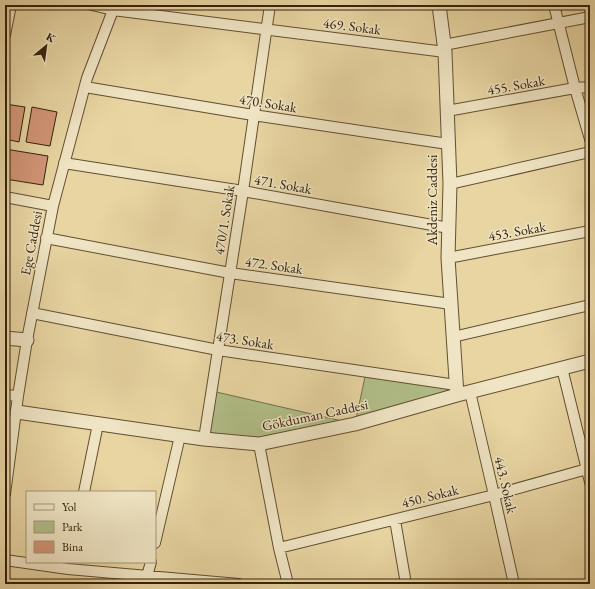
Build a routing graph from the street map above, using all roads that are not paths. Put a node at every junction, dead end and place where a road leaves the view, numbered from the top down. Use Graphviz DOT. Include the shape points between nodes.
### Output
graph roads {
  1 [pos="11,5"];
  2 [pos="92,5"];
  3 [pos="270,5"];
  4 [pos="439,5"];
  5 [pos="554,5"];
  6 [pos="114,7"];
  7 [pos="590,17"];
  8 [pos="559,23"];
  9 [pos="266,30"];
  10 [pos="5,35"];
  11 [pos="445,49"];
  12 [pos="590,86"];
  13 [pos="85,87"];
  14 [pos="576,88"];
  15 [pos="447,111"];
  16 [pos="253,115"];
  17 [pos="590,139"];
  18 [pos="448,144"];
  19 [pos="590,152"];
  20 [pos="64,163"];
  21 [pos="450,184"];
  22 [pos="243,192"];
  23 [pos="5,197"];
  24 [pos="53,206"];
  25 [pos="449,228"];
  26 [pos="590,231"];
  27 [pos="46,238"];
  28 [pos="448,258"];
  29 [pos="230,273"];
  30 [pos="451,304"];
  31 [pos="590,305"];
  32 [pos="32,313"];
  33 [pos="453,337"];
  34 [pos="5,338"];
  35 [pos="27,340"];
  36 [pos="218,350"];
  37 [pos="590,361"];
  38 [pos="562,368"];
  39 [pos="461,390"];
  40 [pos="5,395"];
  41 [pos="18,396"];
  42 [pos="16,412"];
  43 [pos="98,424"];
  44 [pos="180,436"];
  45 [pos="204,439"];
  46 [pos="259,444"];
  47 [pos="587,469"];
  48 [pos="6,473"];
  49 [pos="590,482"];
  50 [pos="84,491"];
  51 [pos="5,494"];
  52 [pos="494,495"];
  53 [pos="395,520"];
  54 [pos="156,539"];
  55 [pos="279,548"];
  56 [pos="5,560"];
  57 [pos="26,562"];
  58 [pos="37,563"];
  59 [pos="151,563"];
  60 [pos="69,566"];
  61 [pos="148,576"];
  62 [pos="239,584"];
  63 [pos="288,584"];
  64 [pos="406,584"];
  65 [pos="514,584"];
  1 -- 10 [label="street"];
  2 -- 6 [label="street, 469. Sokak"];
  3 -- 9 [label="street, 470/1. Sokak"];
  4 -- 11 [label="street, Akdeniz Caddesi"];
  5 -- 8 [label="street"];
  6 -- 9 [label="street, 469. Sokak"];
  6 -- 13 [label="street, Ege Caddesi"];
  7 -- 8 [label="street, 469. Sokak"];
  8 -- 11 [label="street, 469. Sokak"];
  8 -- 14 [label="street"];
  9 -- 11 [label="street, 469. Sokak"];
  9 -- 16 [label="street, 470/1. Sokak"];
  11 -- 15 [label="street, Akdeniz Caddesi"];
  12 -- 14 [label="street, 455. Sokak"];
  13 -- 16 [label="street, 470. Sokak"];
  13 -- 20 [label="street, Ege Caddesi"];
  14 -- 15 [label="street, 455. Sokak"];
  14 -- 17 [label="street"];
  15 -- 18 [label="street, Akdeniz Caddesi"];
  16 -- 18 [label="street, 470. Sokak"];
  16 -- 22 [label="street, 470/1. Sokak"];
  18 -- 21 [label="street, Akdeniz Caddesi"];
  19 -- 21 [label="street"];
  20 -- 22 [label="street, 471. Sokak"];
  20 -- 24 [label="street, Ege Caddesi"];
  21 -- 25 [label="street, Akdeniz Caddesi"];
  22 -- 25 [label="street, 471. Sokak"];
  22 -- 29 [label="street, 470/1. Sokak"];
  23 -- 24 [label="street"];
  24 -- 27 [label="street, Ege Caddesi"];
  25 -- 28 [label="street, Akdeniz Caddesi"];
  26 -- 28 [label="street, 453. Sokak"];
  27 -- 29 [label="street, 472. Sokak"];
  27 -- 32 [label="street, Ege Caddesi"];
  28 -- 30 [label="street, Akdeniz Caddesi"];
  29 -- 30 [label="street, 472. Sokak"];
  29 -- 36 [label="street, 470/1. Sokak"];
  30 -- 33 [label="street, Akdeniz Caddesi"];
  31 -- 33 [label="street"];
  32 -- 35 [label="street, Ege Caddesi"];
  32 -- 36 [label="street, 473. Sokak"];
  33 -- 39 [label="street, Akdeniz Caddesi"];
  34 -- 35 [label="street"];
  35 -- 41 [label="street, Ege Caddesi"];
  36 -- 39 [label="street, 473. Sokak"];
  36 -- 45 [label="street, 470/1. Sokak"];
  37 -- 38 [label="street, Gökduman Caddesi"];
  38 -- 39 [label="street, Gökduman Caddesi"];
  38 -- 47 [label="street"];
  39 -- 46 [label="street, Gökduman Caddesi" via="355,424"];
  39 -- 52 [label="street, 443. Sokak"];
  40 -- 41 [label="street"];
  41 -- 42 [label="street, Ege Caddesi"];
  42 -- 43 [label="street, Gökduman Caddesi"];
  42 -- 48 [label="street, Ege Caddesi"];
  43 -- 44 [label="street, Gökduman Caddesi"];
  43 -- 50 [label="street"];
  44 -- 45 [label="street, Gökduman Caddesi"];
  44 -- 54 [label="street"];
  45 -- 46 [label="street, Gökduman Caddesi"];
  46 -- 55 [label="street"];
  47 -- 49 [label="street"];
  47 -- 52 [label="street, 450. Sokak"];
  48 -- 51 [label="street, Ege Caddesi"];
  52 -- 53 [label="street, 450. Sokak"];
  52 -- 65 [label="street, 443. Sokak"];
  53 -- 55 [label="street, 450. Sokak"];
  53 -- 64 [label="street"];
  55 -- 63 [label="street"];
  56 -- 57 [label="street"];
  58 -- 60 [label="street"];
  59 -- 61 [label="street"];
  60 -- 61 [label="street"];
  61 -- 62 [label="street"];
}
